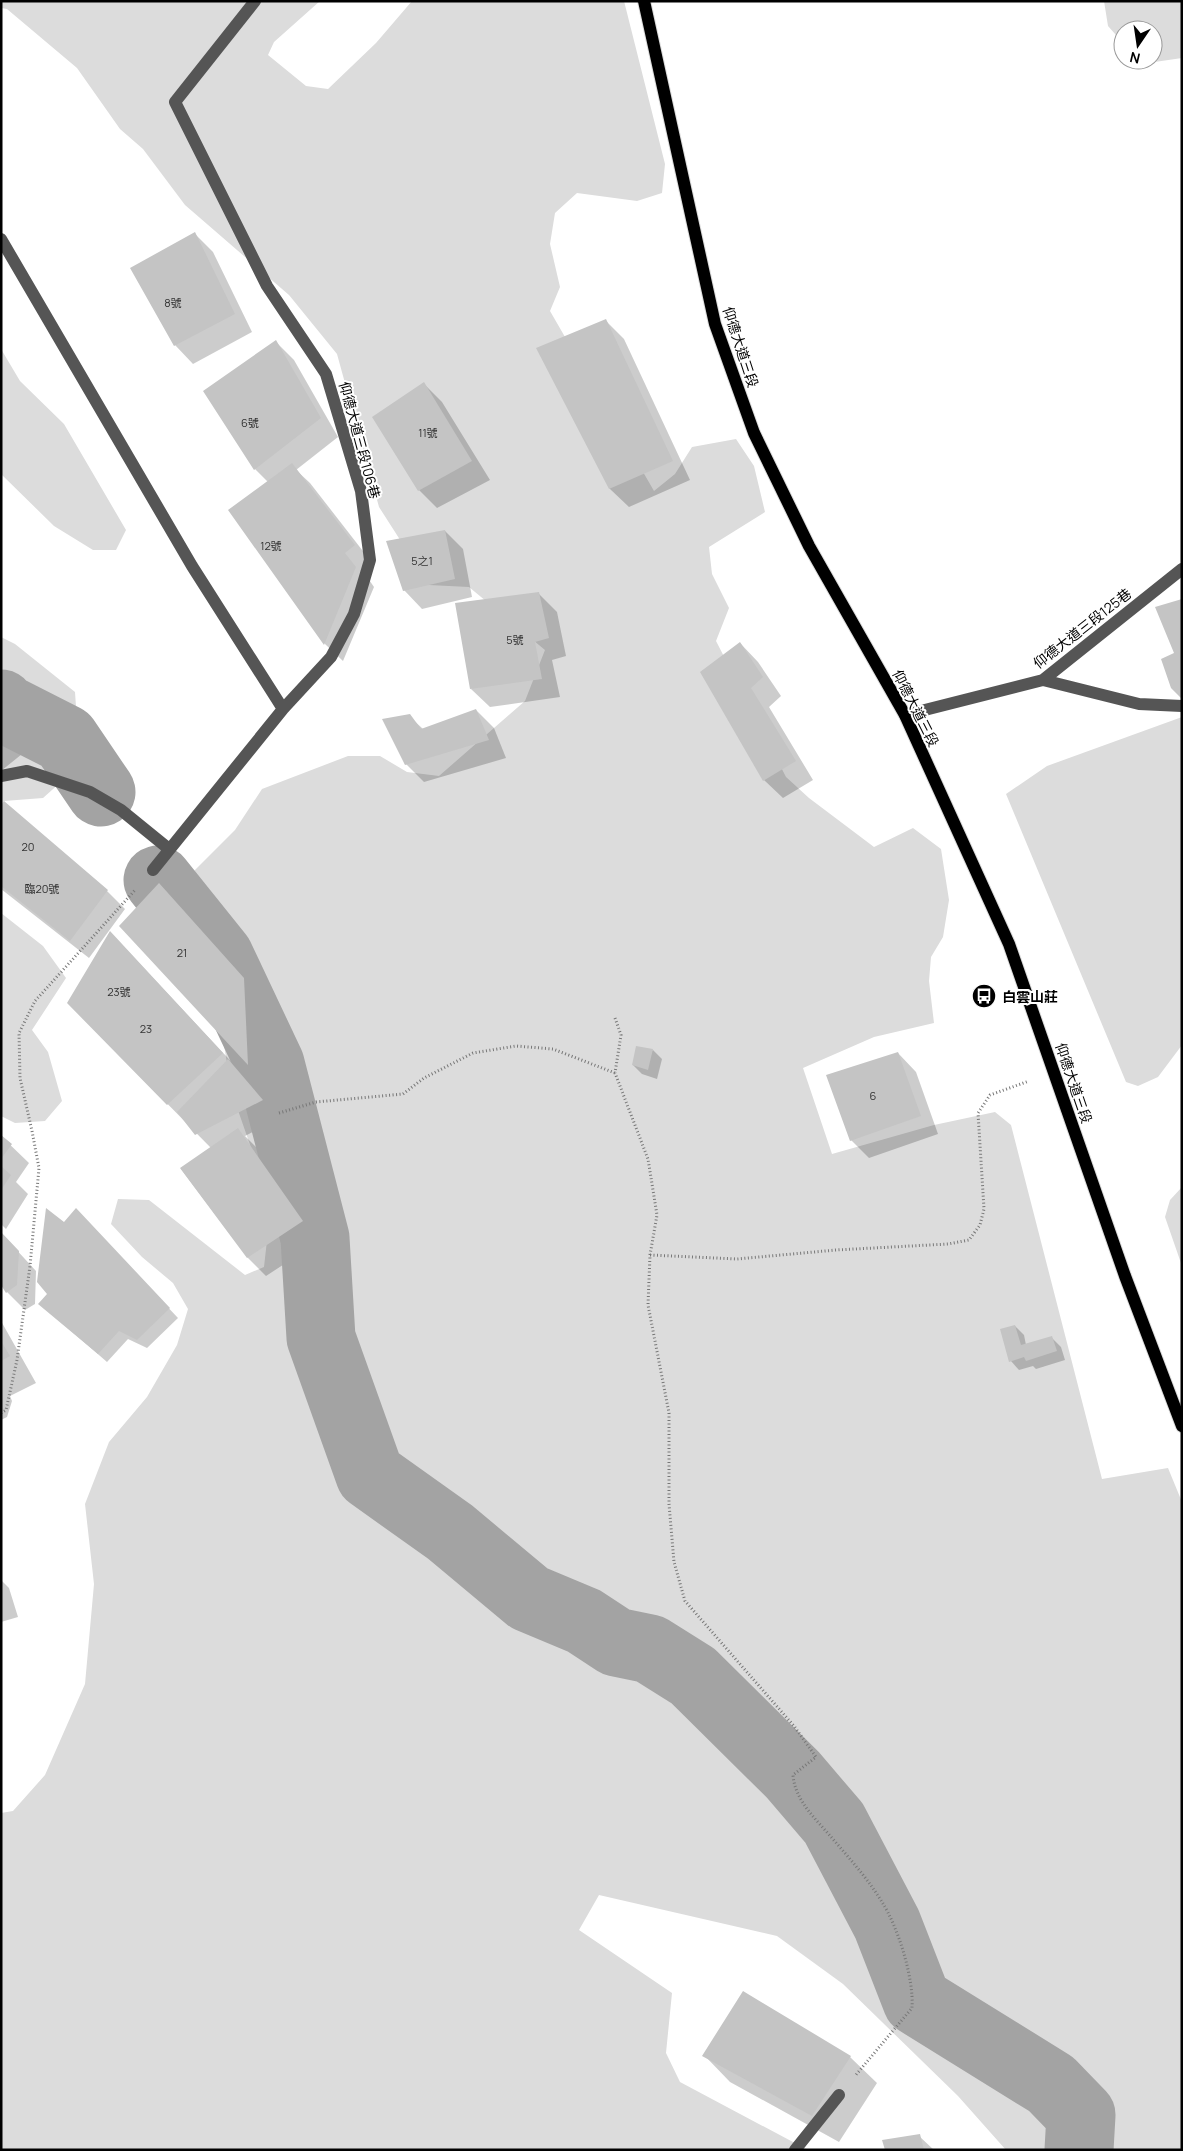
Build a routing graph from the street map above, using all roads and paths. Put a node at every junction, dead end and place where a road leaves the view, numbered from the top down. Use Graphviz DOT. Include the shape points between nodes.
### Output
graph roads {
  1 [pos="255,1"];
  2 [pos="644,1"];
  3 [pos="1,239"];
  4 [pos="1182,569"];
  5 [pos="1043,680"];
  6 [pos="1182,706"];
  7 [pos="283,709"];
  8 [pos="905,715"];
  9 [pos="1,776"];
  10 [pos="169,849"];
  11 [pos="153,870"];
  12 [pos="615,1018"];
  13 [pos="1054,1072"];
  14 [pos="616,1073"];
  15 [pos="280,1113"];
  16 [pos="650,1255"];
  17 [pos="1,1413"];
  18 [pos="1182,1426"];
  19 [pos="839,2095"];
  20 [pos="795,2150"];
  1 -- 7 [label="lane, 仰德大道三段106巷" via="175,102 267,286 326,374 361,492 370,560 354,614 331,657"];
  2 -- 8 [label="main road, 仰德大道三段" via="715,324 754,433 809,546"];
  3 -- 7 [label="lane" via="192,566"];
  4 -- 5 [label="lane, 仰德大道三段125巷"];
  5 -- 6 [label="lane" via="1139,704"];
  5 -- 8 [label="lane, 仰德大道三段125巷"];
  7 -- 10 [label="lane"];
  8 -- 13 [label="main road, 仰德大道三段" via="1009,944"];
  9 -- 10 [label="lane" via="27,771 90,792 121,810"];
  10 -- 11 [label="lane"];
  11 -- 17 [label="path" via="35,1001 19,1033 20,1078 39,1168 17,1360 6,1410"];
  12 -- 14 [label="path" via="621,1035"];
  13 -- 16 [label="path" via="990,1095 978,1113 984,1209 980,1225 969,1240 737,1259"];
  13 -- 18 [label="main road, 仰德大道三段" via="1125,1276"];
  14 -- 15 [label="path" via="553,1049 516,1046 473,1053 424,1078 403,1094 316,1102"];
  14 -- 16 [label="path" via="648,1159 657,1215"];
  16 -- 19 [label="path" via="648,1305 669,1413 669,1504 674,1562 685,1601 794,1726 816,1757 793,1775 800,1800 883,1903 907,1962 912,2008"];
  19 -- 20 [label="lane"];
}
